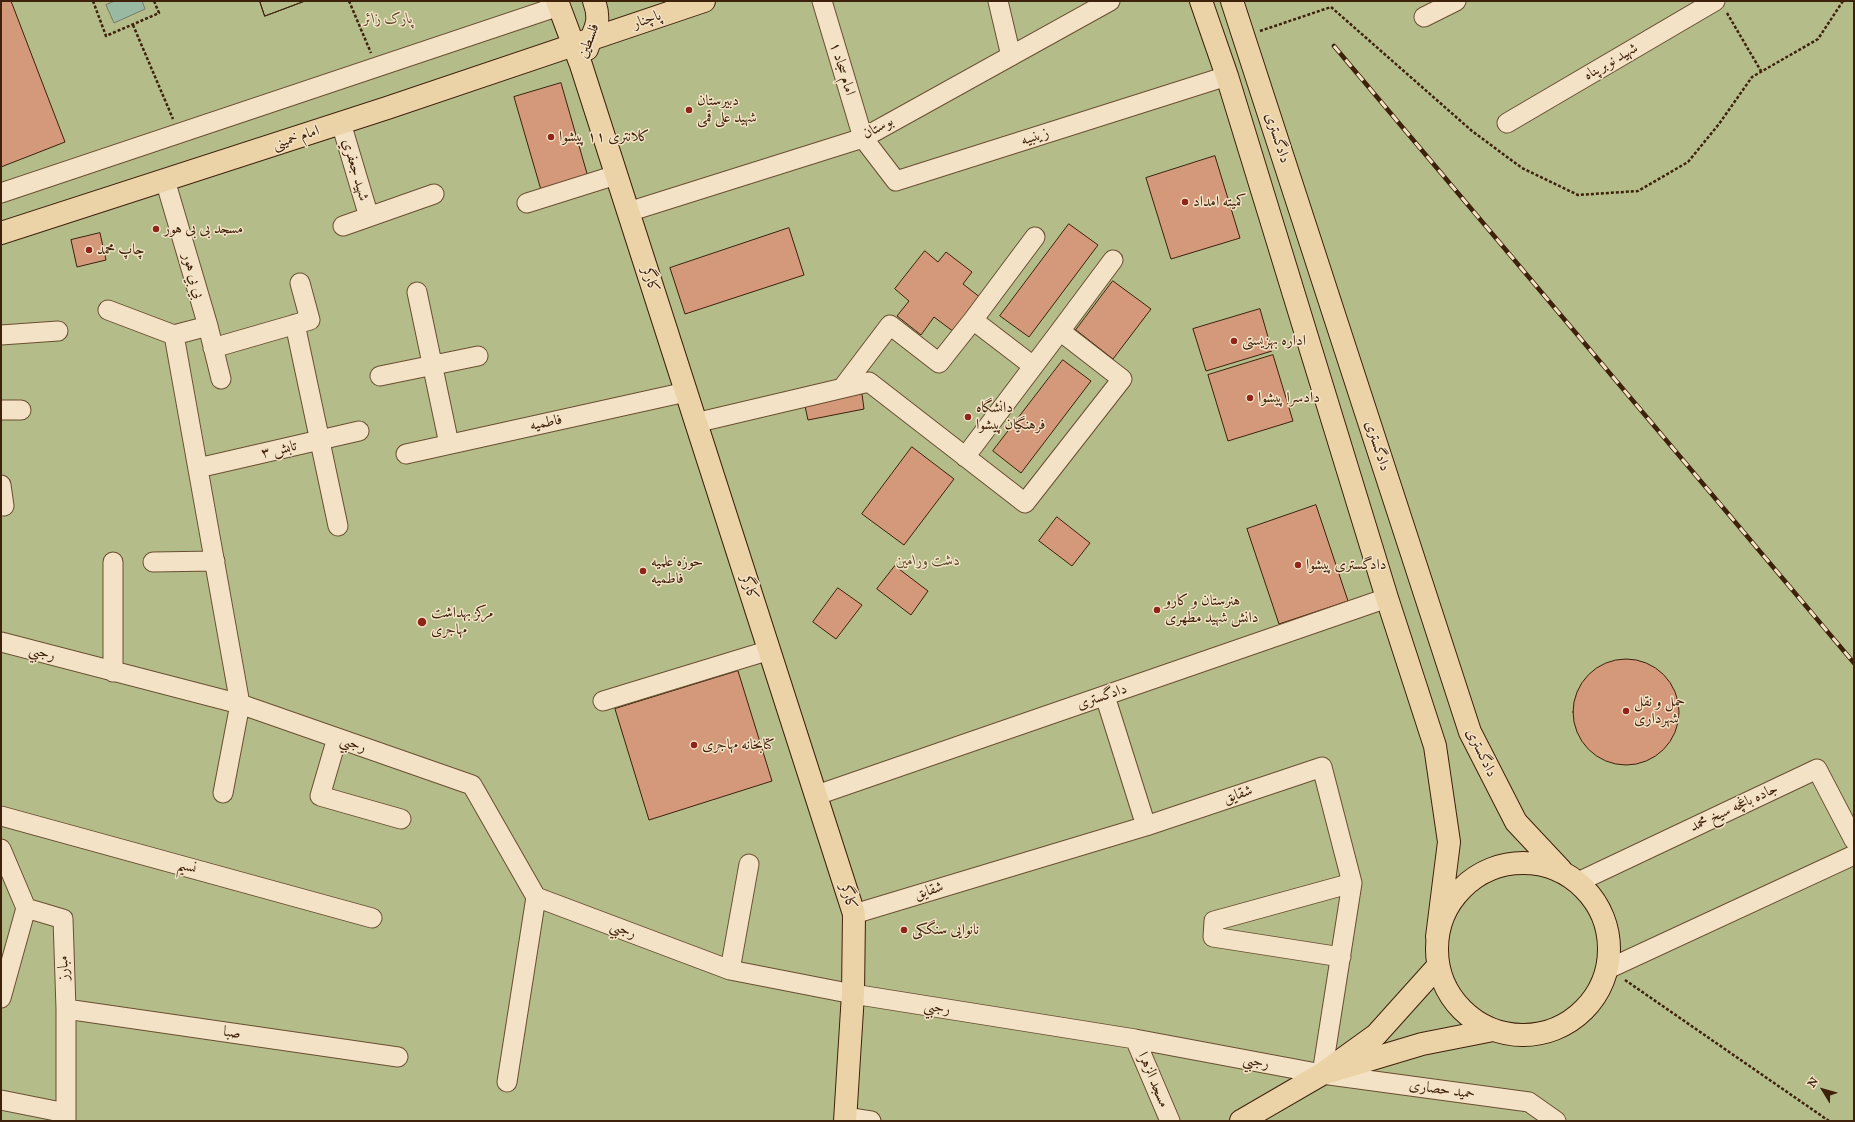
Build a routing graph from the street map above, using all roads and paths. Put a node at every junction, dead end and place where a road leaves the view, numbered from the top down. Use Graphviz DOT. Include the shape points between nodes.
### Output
graph roads {
  1 [pos="93,1"];
  2 [pos="154,1"];
  3 [pos="349,1"];
  4 [pos="704,1"];
  5 [pos="822,1"];
  6 [pos="998,1"];
  7 [pos="1110,1"];
  8 [pos="1201,1"];
  9 [pos="1232,1"];
  10 [pos="1456,1"];
  11 [pos="558,3"];
  12 [pos="1719,4"];
  13 [pos="596,7"];
  14 [pos="1424,17"];
  15 [pos="133,25"];
  16 [pos="628,27"];
  17 [pos="582,50"];
  18 [pos="372,55"];
  19 [pos="1011,56"];
  20 [pos="1761,71"];
  21 [pos="1226,76"];
  22 [pos="174,123"];
  23 [pos="341,123"];
  24 [pos="1507,123"];
  25 [pos="863,138"];
  26 [pos="616,175"];
  27 [pos="165,180"];
  28 [pos="1,193"];
  29 [pos="434,194"];
  30 [pos="527,203"];
  31 [pos="628,212"];
  32 [pos="369,217"];
  33 [pos="343,226"];
  34 [pos="1,233"];
  35 [pos="1036,237"];
  36 [pos="1114,260"];
  37 [pos="300,283"];
  38 [pos="418,292"];
  39 [pos="108,310"];
  40 [pos="973,320"];
  41 [pos="295,324"];
  42 [pos="208,326"];
  43 [pos="58,331"];
  44 [pos="1060,331"];
  45 [pos="1,335"];
  46 [pos="174,335"];
  47 [pos="213,348"];
  48 [pos="478,356"];
  49 [pos="433,365"];
  50 [pos="1033,366"];
  51 [pos="380,376"];
  52 [pos="221,380"];
  53 [pos="843,387"];
  54 [pos="686,392"];
  55 [pos="1,410"];
  56 [pos="21,410"];
  57 [pos="695,422"];
  58 [pos="359,431"];
  59 [pos="321,440"];
  60 [pos="449,444"];
  61 [pos="406,454"];
  62 [pos="965,457"];
  63 [pos="198,468"];
  64 [pos="1,485"];
  65 [pos="4,506"];
  66 [pos="338,526"];
  67 [pos="215,561"];
  68 [pos="113,562"];
  69 [pos="153,562"];
  70 [pos="1387,598"];
  71 [pos="1,642"];
  72 [pos="770,650"];
  73 [pos="113,672"];
  74 [pos="1105,696"];
  75 [pos="603,701"];
  76 [pos="240,704"];
  77 [pos="337,738"];
  78 [pos="223,793"];
  79 [pos="817,795"];
  80 [pos="1,816"];
  81 [pos="401,819"];
  82 [pos="1146,826"];
  83 [pos="1854,840"];
  84 [pos="1,849"];
  85 [pos="1854,855"];
  86 [pos="749,864"];
  87 [pos="1570,876"];
  88 [pos="1352,883"];
  89 [pos="536,897"];
  90 [pos="26,908"];
  91 [pos="854,914"];
  92 [pos="372,918"];
  93 [pos="1437,937"];
  94 [pos="1341,957"];
  95 [pos="1438,966"];
  96 [pos="1608,969"];
  97 [pos="730,970"];
  98 [pos="853,994"];
  99 [pos="1,998"];
  100 [pos="66,1009"];
  101 [pos="1493,1030"];
  102 [pos="1135,1039"];
  103 [pos="398,1057"];
  104 [pos="1322,1074"];
  105 [pos="507,1082"];
  106 [pos="1,1100"];
  107 [pos="66,1117"];
  108 [pos="845,1119"];
  109 [pos="871,1121"];
  110 [pos="1170,1121"];
  111 [pos="1241,1121"];
  112 [pos="1556,1121"];
  113 [pos="1829,1121"];
  1 -- 15 [label="path" via="106,36"];
  2 -- 15 [label="path" via="159,14"];
  3 -- 18 [label="path"];
  4 -- 16 [label="main road, پاچنار"];
  5 -- 25 [label="street, امام سجاد ۱"];
  6 -- 19 [label="street"];
  7 -- 19 [label="street, بوستان"];
  8 -- 21 [label="main road, دادگستری"];
  9 -- 87 [label="main road, دادگستری" via="1470,732 1516,822"];
  10 -- 14 [label="street"];
  11 -- 17 [label="main road, فلسطین"];
  11 -- 28 [label="street"];
  12 -- 20 [label="path"];
  12 -- 24 [label="street, شهید نوبرپناه"];
  13 -- 16 [label="main road" via="611,22"];
  13 -- 17 [label="main road, فلسطین" via="597,26"];
  15 -- 22 [label="path"];
  16 -- 17 [label="main road, پاچنار"];
  17 -- 23 [label="main road, امام خمینی"];
  17 -- 26 [label="main road, کارگر"];
  19 -- 25 [label="street, بوستان"];
  21 -- 25 [label="street, زينبيه" via="896,181"];
  21 -- 70 [label="main road, دادگستری"];
  23 -- 27 [label="main road, امام خمینی"];
  23 -- 32 [label="street, شهيد جعفري"];
  25 -- 31 [label="street, بوستان"];
  26 -- 30 [label="street"];
  26 -- 31 [label="main road, کارگر"];
  27 -- 34 [label="main road, امام خمینی"];
  27 -- 42 [label="street, بي بي هور"];
  29 -- 32 [label="street"];
  31 -- 54 [label="main road, کارگر"];
  32 -- 33 [label="street"];
  35 -- 40 [label="street"];
  36 -- 44 [label="street"];
  37 -- 41 [label="street" via="310,320"];
  38 -- 49 [label="street"];
  39 -- 46 [label="street"];
  40 -- 50 [label="street"];
  40 -- 53 [label="street" via="939,363 890,325"];
  41 -- 47 [label="street"];
  41 -- 59 [label="street"];
  42 -- 46 [label="street"];
  42 -- 47 [label="street, بي بي هور"];
  43 -- 45 [label="street"];
  44 -- 50 [label="street"];
  44 -- 62 [label="street" via="1122,379 1025,503"];
  46 -- 63 [label="street"];
  47 -- 52 [label="street, بي بي هور"];
  48 -- 49 [label="street"];
  49 -- 51 [label="street"];
  49 -- 60 [label="street"];
  50 -- 62 [label="street"];
  53 -- 57 [label="street"];
  53 -- 62 [label="street" via="869,382"];
  54 -- 57 [label="main road, کارگر"];
  54 -- 60 [label="street, فاطميه"];
  55 -- 56 [label="street"];
  57 -- 72 [label="main road, کارگر"];
  58 -- 59 [label="street, تابش ۳"];
  59 -- 63 [label="street, تابش ۳"];
  59 -- 66 [label="street"];
  60 -- 61 [label="street, فاطميه"];
  63 -- 67 [label="street"];
  64 -- 65 [label="street"];
  67 -- 69 [label="street"];
  67 -- 76 [label="street"];
  68 -- 73 [label="street"];
  70 -- 74 [label="street, دادگستری"];
  70 -- 93 [label="main road, دادگستری" via="1436,753 1449,842"];
  71 -- 73 [label="street, رجبي"];
  72 -- 75 [label="street"];
  72 -- 79 [label="main road, کارگر"];
  73 -- 76 [label="street, رجبي"];
  74 -- 79 [label="street, دادگستری"];
  74 -- 82 [label="street"];
  76 -- 77 [label="street, رجبي"];
  76 -- 78 [label="street"];
  77 -- 81 [label="street" via="320,796"];
  77 -- 89 [label="street, رجبي" via="472,786"];
  79 -- 91 [label="main road, کارگر"];
  80 -- 92 [label="street, نسيم"];
  82 -- 88 [label="street, شقايق" via="1322,767"];
  82 -- 91 [label="street, شقايق"];
  83 -- 87 [label="street, جاده باغچه سیخ محمد" via="1817,769"];
  84 -- 90 [label="street"];
  85 -- 96 [label="street"];
  86 -- 97 [label="street"];
  87 -- 93 [label="main road" via="1535,863 1509,863 1483,872 1462,888 1446,909"];
  87 -- 96 [label="main road, دادگستری" via="1602,911 1610,939"];
  88 -- 94 [label="street, شقايق"];
  88 -- 94 [label="street" via="1214,922 1213,937"];
  89 -- 97 [label="street, رجبي"];
  89 -- 105 [label="street"];
  90 -- 99 [label="street"];
  90 -- 100 [label="street, مبارز" via="62,919"];
  91 -- 98 [label="main road, کارگر"];
  93 -- 95 [label="main road"];
  94 -- 104 [label="street, شقايق"];
  95 -- 101 [label="main road" via="1449,994 1458,1005 1468,1016"];
  95 -- 104 [label="main road" via="1376,1034"];
  96 -- 101 [label="main road" via="1596,995 1576,1017 1551,1031 1522,1036"];
  96 -- 113 [label="path"];
  97 -- 98 [label="street, رجبي"];
  98 -- 102 [label="street, رجبي"];
  98 -- 108 [label="main road, کارگر"];
  100 -- 103 [label="street, صبا"];
  100 -- 107 [label="street, مبارز"];
  101 -- 104 [label="main road" via="1422,1044"];
  102 -- 104 [label="street, رجبي"];
  102 -- 110 [label="street, مسجد الزهرا"];
  104 -- 111 [label="main road"];
  104 -- 112 [label="street, حمید حصاری" via="1529,1102"];
  106 -- 107 [label="street"];
  108 -- 109 [label="street"];
}
